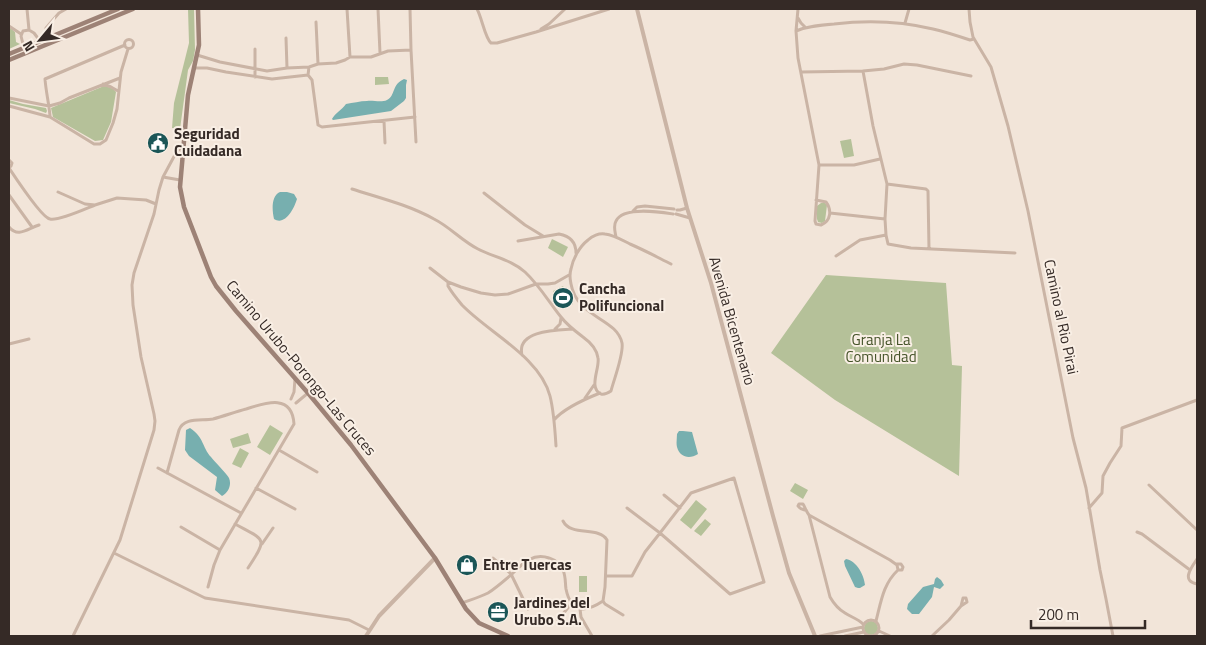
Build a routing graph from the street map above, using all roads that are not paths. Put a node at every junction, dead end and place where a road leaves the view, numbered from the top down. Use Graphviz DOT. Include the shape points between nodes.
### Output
graph roads {
  1 [pos="27,9"];
  2 [pos="66,9"];
  3 [pos="118,9"];
  4 [pos="133,9"];
  5 [pos="198,9"];
  6 [pos="347,9"];
  7 [pos="378,9"];
  8 [pos="410,9"];
  9 [pos="477,9"];
  10 [pos="566,9"];
  11 [pos="609,9"];
  12 [pos="637,9"];
  13 [pos="798,9"];
  14 [pos="909,9"];
  15 [pos="969,9"];
  16 [pos="797,16"];
  17 [pos="316,22"];
  18 [pos="905,23"];
  19 [pos="9,26"];
  20 [pos="805,27"];
  21 [pos="30,30"];
  22 [pos="796,31"];
  23 [pos="536,32"];
  24 [pos="21,34"];
  25 [pos="47,38"];
  26 [pos="286,38"];
  27 [pos="974,39"];
  28 [pos="40,41"];
  29 [pos="24,48"];
  30 [pos="255,49"];
  31 [pos="411,50"];
  32 [pos="380,53"];
  33 [pos="9,54"];
  34 [pos="197,55"];
  35 [pos="350,57"];
  36 [pos="9,60"];
  37 [pos="318,64"];
  38 [pos="310,67"];
  39 [pos="194,68"];
  40 [pos="287,68"];
  41 [pos="255,69"];
  42 [pos="863,71"];
  43 [pos="800,72"];
  44 [pos="308,75"];
  45 [pos="971,76"];
  46 [pos="255,77"];
  47 [pos="120,78"];
  48 [pos="104,84"];
  49 [pos="118,92"];
  50 [pos="9,98"];
  51 [pos="9,106"];
  52 [pos="49,106"];
  53 [pos="50,117"];
  54 [pos="415,117"];
  55 [pos="384,121"];
  56 [pos="416,142"];
  57 [pos="385,143"];
  58 [pos="183,147"];
  59 [pos="880,159"];
  60 [pos="9,160"];
  61 [pos="818,165"];
  62 [pos="163,176"];
  63 [pos="180,180"];
  64 [pos="886,184"];
  65 [pos="352,189"];
  66 [pos="58,192"];
  67 [pos="484,192"];
  68 [pos="9,195"];
  69 [pos="816,200"];
  70 [pos="156,204"];
  71 [pos="95,205"];
  72 [pos="687,208"];
  73 [pos="677,212"];
  74 [pos="830,213"];
  75 [pos="690,218"];
  76 [pos="885,219"];
  77 [pos="38,225"];
  78 [pos="9,226"];
  79 [pos="32,227"];
  80 [pos="886,235"];
  81 [pos="543,236"];
  82 [pos="616,237"];
  83 [pos="518,240"];
  84 [pos="929,249"];
  85 [pos="1015,253"];
  86 [pos="576,254"];
  87 [pos="836,256"];
  88 [pos="671,264"];
  89 [pos="430,268"];
  90 [pos="569,275"];
  91 [pos="448,282"];
  92 [pos="536,284"];
  93 [pos="561,317"];
  94 [pos="573,329"];
  95 [pos="555,330"];
  96 [pos="29,339"];
  97 [pos="9,344"];
  98 [pos="522,356"];
  99 [pos="295,378"];
  100 [pos="594,385"];
  101 [pos="308,393"];
  102 [pos="600,393"];
  103 [pos="583,400"];
  104 [pos="1197,400"];
  105 [pos="285,405"];
  106 [pos="290,410"];
  107 [pos="554,421"];
  108 [pos="556,446"];
  109 [pos="279,450"];
  110 [pos="158,468"];
  111 [pos="317,472"];
  112 [pos="168,473"];
  113 [pos="1149,485"];
  114 [pos="256,488"];
  115 [pos="664,495"];
  116 [pos="627,508"];
  117 [pos="680,508"];
  118 [pos="1089,508"];
  119 [pos="296,509"];
  120 [pos="805,510"];
  121 [pos="241,513"];
  122 [pos="809,515"];
  123 [pos="564,521"];
  124 [pos="235,524"];
  125 [pos="181,527"];
  126 [pos="273,528"];
  127 [pos="1197,530"];
  128 [pos="1136,532"];
  129 [pos="660,533"];
  130 [pos="260,539"];
  131 [pos="266,539"];
  132 [pos="262,544"];
  133 [pos="220,550"];
  134 [pos="114,553"];
  135 [pos="435,558"];
  136 [pos="493,558"];
  137 [pos="1197,559"];
  138 [pos="248,568"];
  139 [pos="1190,570"];
  140 [pos="511,574"];
  141 [pos="606,576"];
  142 [pos="1197,584"];
  143 [pos="208,587"];
  144 [pos="603,601"];
  145 [pos="462,603"];
  146 [pos="571,604"];
  147 [pos="961,606"];
  148 [pos="528,609"];
  149 [pos="580,609"];
  150 [pos="623,615"];
  151 [pos="558,620"];
  152 [pos="876,621"];
  153 [pos="863,626"];
  154 [pos="369,630"];
  155 [pos="879,631"];
  156 [pos="864,632"];
  157 [pos="73,636"];
  158 [pos="366,636"];
  159 [pos="508,636"];
  160 [pos="592,636"];
  161 [pos="814,636"];
  162 [pos="820,636"];
  163 [pos="845,636"];
  164 [pos="890,636"];
  165 [pos="932,636"];
  166 [pos="1113,636"];
  1 -- 21 [label="street"];
  2 -- 25 [label="street" via="46,28"];
  3 -- 25 [label="main road"];
  4 -- 36 [label="main road"];
  5 -- 34 [label="main road, Camino Urubo-Porongo-Las Cruces"];
  6 -- 35 [label="street"];
  7 -- 32 [label="street"];
  8 -- 31 [label="street"];
  9 -- 23 [label="street" via="491,43"];
  10 -- 23 [label="street"];
  11 -- 23 [label="street"];
  12 -- 72 [label="street, Avenida Bicentenario"];
  13 -- 16 [label="street"];
  14 -- 18 [label="street"];
  15 -- 27 [label="street, Camino al Rio Pirai"];
  16 -- 20 [label="street"];
  16 -- 22 [label="street"];
  17 -- 37 [label="street"];
  18 -- 20 [label="street" via="855,22"];
  18 -- 27 [label="street"];
  19 -- 24 [label="street"];
  20 -- 22 [label="street"];
  21 -- 24 [label="street"];
  21 -- 28 [label="street"];
  22 -- 43 [label="street"];
  24 -- 29 [label="street"];
  25 -- 28 [label="main road"];
  26 -- 40 [label="street"];
  27 -- 118 [label="street, Camino al Rio Pirai" via="991,66 1008,126"];
  28 -- 29 [label="main road"];
  29 -- 33 [label="main road"];
  30 -- 41 [label="street"];
  31 -- 32 [label="street"];
  31 -- 54 [label="street"];
  32 -- 35 [label="street" via="371,57"];
  34 -- 39 [label="main road, Camino Urubo-Porongo-Las Cruces"];
  34 -- 41 [label="street"];
  35 -- 37 [label="street" via="336,63"];
  37 -- 38 [label="street"];
  38 -- 40 [label="street"];
  38 -- 44 [label="street"];
  39 -- 46 [label="street"];
  39 -- 58 [label="main road, Camino Urubo-Porongo-Las Cruces"];
  40 -- 41 [label="street" via="274,71"];
  41 -- 46 [label="street"];
  42 -- 43 [label="street"];
  42 -- 45 [label="street" via="910,64"];
  42 -- 59 [label="street"];
  43 -- 61 [label="street"];
  44 -- 46 [label="street" via="272,79"];
  44 -- 55 [label="street" via="312,80 320,127"];
  47 -- 48 [label="street"];
  47 -- 49 [label="street"];
  47 -- 52 [label="street" via="126,47 45,79"];
  48 -- 49 [label="street"];
  48 -- 52 [label="street"];
  49 -- 53 [label="street" via="113,123 106,140 100,144 94,144"];
  50 -- 52 [label="street"];
  51 -- 53 [label="street"];
  52 -- 53 [label="street"];
  54 -- 55 [label="street"];
  54 -- 56 [label="street"];
  55 -- 57 [label="street"];
  58 -- 62 [label="street" via="177,151"];
  58 -- 63 [label="main road, Camino Urubo-Porongo-Las Cruces"];
  59 -- 61 [label="street" via="854,165"];
  59 -- 64 [label="street"];
  60 -- 71 [label="street" via="12,163 9,168 45,218 58,219"];
  61 -- 69 [label="street"];
  62 -- 63 [label="street"];
  62 -- 70 [label="street"];
  63 -- 99 [label="main road, Camino Urubo-Porongo-Las Cruces" via="184,207 216,286"];
  64 -- 76 [label="street"];
  64 -- 84 [label="street" via="928,191"];
  65 -- 92 [label="street" via="403,204 437,220 465,242 516,266"];
  66 -- 71 [label="street"];
  67 -- 81 [label="street"];
  68 -- 79 [label="street"];
  69 -- 74 [label="street" via="826,202"];
  69 -- 74 [label="street" via="816,224 825,224"];
  70 -- 71 [label="street" via="116,198"];
  70 -- 134 [label="street" via="134,272 132,295 154,414 154,430"];
  72 -- 73 [label="street"];
  72 -- 75 [label="street, Avenida Bicentenario"];
  73 -- 75 [label="street"];
  73 -- 82 [label="street" via="633,212 620,216 614,229"];
  74 -- 76 [label="street"];
  75 -- 161 [label="street, Avenida Bicentenario" via="710,277 789,573"];
  76 -- 80 [label="street"];
  77 -- 79 [label="street"];
  78 -- 79 [label="street" via="17,232"];
  80 -- 84 [label="street" via="890,245"];
  80 -- 87 [label="street" via="860,240"];
  81 -- 83 [label="street"];
  81 -- 86 [label="street" via="565,235 574,243"];
  82 -- 86 [label="street" via="595,235"];
  82 -- 88 [label="street"];
  84 -- 85 [label="street"];
  86 -- 90 [label="street"];
  89 -- 91 [label="street"];
  90 -- 92 [label="street" via="555,283"];
  90 -- 102 [label="street" via="572,290 580,303 613,328 622,342 611,391"];
  91 -- 92 [label="street" via="495,295"];
  91 -- 98 [label="street" via="462,306"];
  92 -- 93 [label="street"];
  93 -- 94 [label="street"];
  93 -- 95 [label="street"];
  94 -- 95 [label="street"];
  94 -- 100 [label="street" via="594,347 598,369"];
  95 -- 98 [label="street" via="533,335 525,341 521,348"];
  96 -- 97 [label="street"];
  98 -- 107 [label="street" via="535,368 546,386"];
  99 -- 101 [label="main road, Camino Urubo-Porongo-Las Cruces"];
  99 -- 105 [label="street" via="294,395"];
  100 -- 102 [label="street"];
  100 -- 103 [label="street"];
  101 -- 106 [label="street"];
  101 -- 135 [label="main road, Camino Urubo-Porongo-Las Cruces" via="352,445"];
  102 -- 103 [label="street"];
  103 -- 107 [label="street"];
  104 -- 118 [label="street" via="1122,428 1121,446 1103,476 1102,493"];
  105 -- 106 [label="street"];
  105 -- 112 [label="street" via="270,402 182,424"];
  106 -- 109 [label="street" via="294,424"];
  107 -- 108 [label="street"];
  109 -- 111 [label="street"];
  109 -- 114 [label="street"];
  110 -- 112 [label="street"];
  112 -- 121 [label="street"];
  113 -- 127 [label="street"];
  114 -- 119 [label="street"];
  114 -- 121 [label="street"];
  115 -- 117 [label="street"];
  116 -- 129 [label="street"];
  117 -- 129 [label="street"];
  117 -- 129 [label="street" via="691,493 734,478 764,582 730,594"];
  118 -- 166 [label="street, Camino al Rio Pirai"];
  120 -- 122 [label="street"];
  121 -- 124 [label="street"];
  122 -- 152 [label="street" via="896,564 898,570 886,586"];
  122 -- 153 [label="street" via="830,598"];
  123 -- 141 [label="street" via="576,530 605,536 608,540"];
  124 -- 130 [label="street"];
  124 -- 133 [label="street"];
  125 -- 133 [label="street"];
  126 -- 131 [label="street"];
  128 -- 139 [label="street"];
  129 -- 141 [label="street" via="632,576"];
  130 -- 131 [label="street"];
  130 -- 132 [label="street"];
  131 -- 132 [label="street"];
  132 -- 138 [label="street"];
  133 -- 143 [label="street"];
  134 -- 154 [label="street" via="205,598 349,620"];
  134 -- 157 [label="street"];
  135 -- 145 [label="main road, Camino Urubo-Porongo-Las Cruces"];
  135 -- 154 [label="street"];
  136 -- 140 [label="street"];
  137 -- 139 [label="street"];
  139 -- 142 [label="street" via="1188,579"];
  140 -- 145 [label="street" via="487,593"];
  140 -- 146 [label="street" via="532,558 549,558 562,568"];
  140 -- 148 [label="street"];
  141 -- 144 [label="street"];
  144 -- 149 [label="street"];
  144 -- 150 [label="street"];
  145 -- 159 [label="main road, Camino Urubo-Porongo-Las Cruces" via="480,623"];
  146 -- 149 [label="street"];
  146 -- 151 [label="street"];
  147 -- 165 [label="street"];
  149 -- 160 [label="street"];
  152 -- 153 [label="street" via="869,620"];
  152 -- 155 [label="street"];
  153 -- 156 [label="street"];
  153 -- 162 [label="street"];
  154 -- 158 [label="street"];
  155 -- 156 [label="street" via="870,636"];
  155 -- 164 [label="street"];
  156 -- 163 [label="street"];
}
